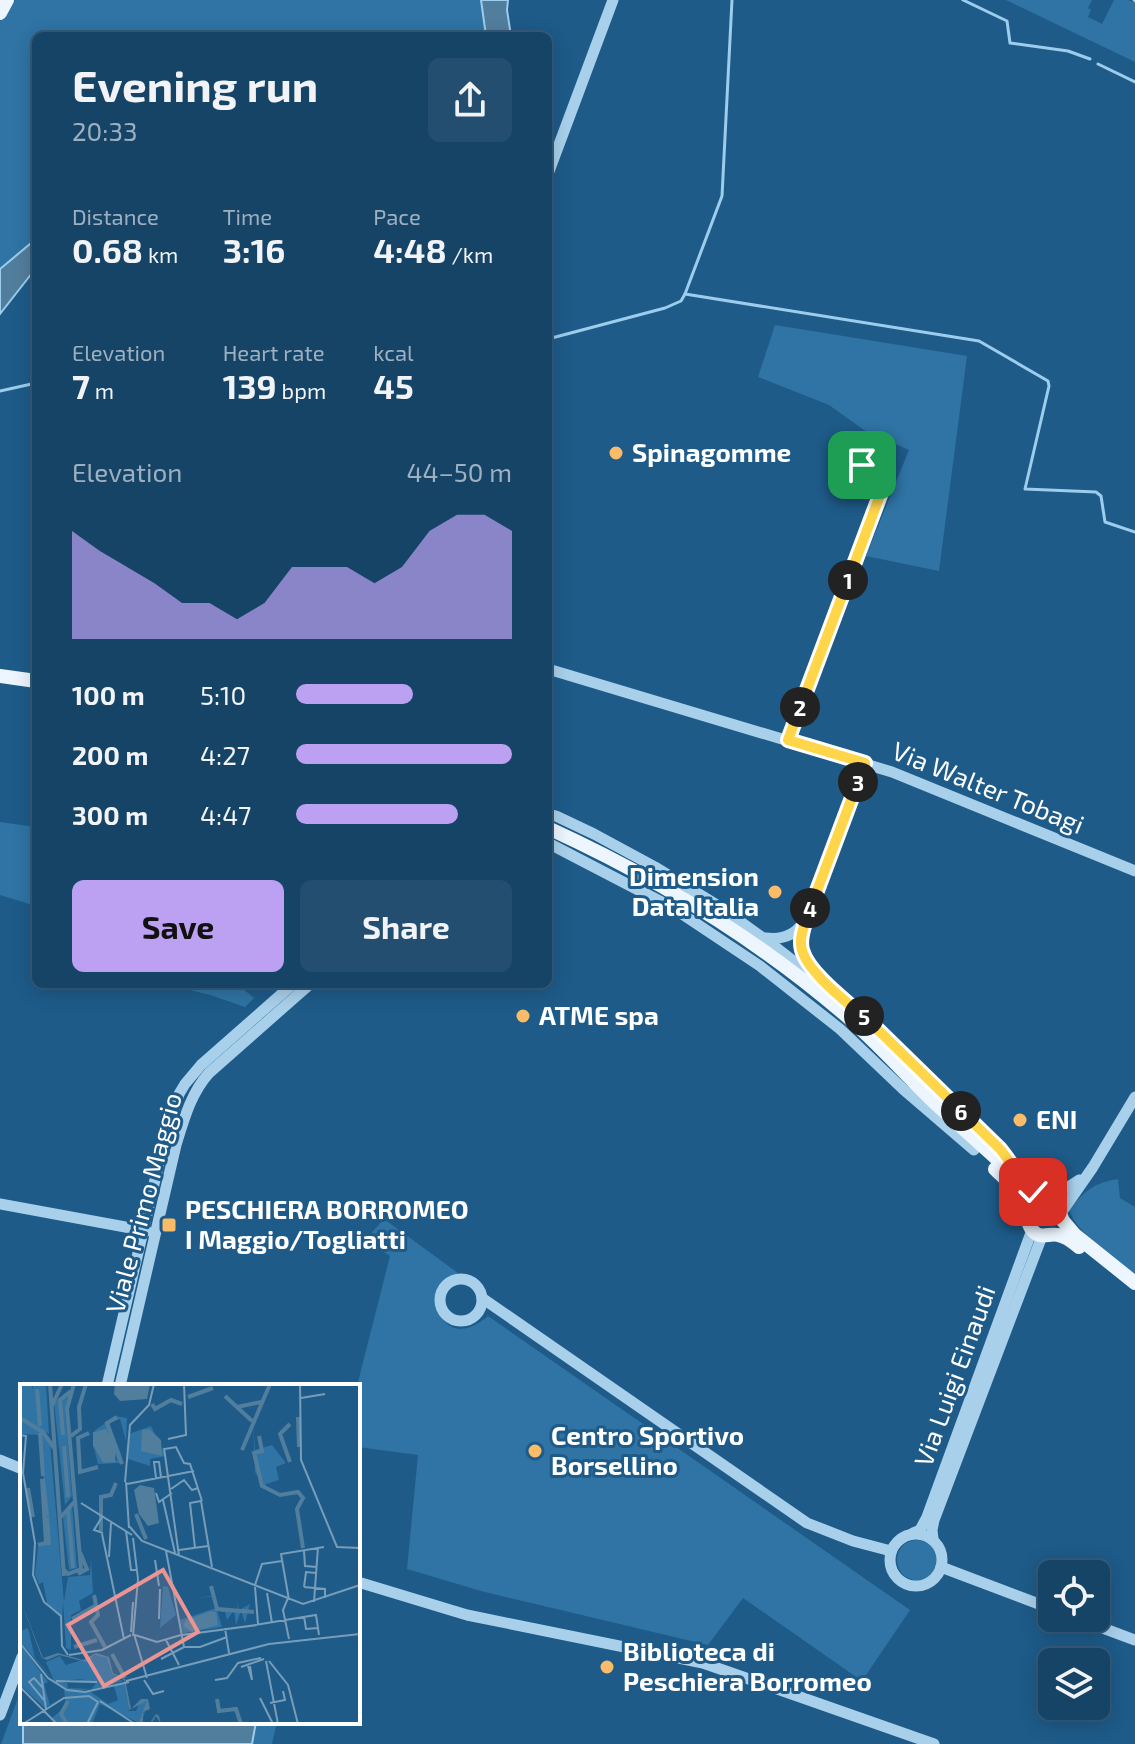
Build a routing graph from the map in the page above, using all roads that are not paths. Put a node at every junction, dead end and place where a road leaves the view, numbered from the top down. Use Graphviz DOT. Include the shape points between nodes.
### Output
graph roads {
  1 [pos="7,0"];
  2 [pos="613,0"];
  3 [pos="0,13"];
  4 [pos="552,163"];
  5 [pos="885,482"];
  6 [pos="0,668"];
  7 [pos="552,670"];
  8 [pos="32,672"];
  9 [pos="0,676"];
  10 [pos="32,680"];
  11 [pos="788,740"];
  12 [pos="865,763"];
  13 [pos="552,815"];
  14 [pos="552,832"];
  15 [pos="552,845"];
  16 [pos="1135,871"];
  17 [pos="806,920"];
  18 [pos="763,938"];
  19 [pos="288,988"];
  20 [pos="305,988"];
  21 [pos="832,989"];
  22 [pos="1135,1097"];
  23 [pos="932,1100"];
  24 [pos="974,1150"];
  25 [pos="1089,1173"];
  26 [pos="1022,1181"];
  27 [pos="1045,1202"];
  28 [pos="0,1204"];
  29 [pos="1062,1216"];
  30 [pos="1039,1230"];
  31 [pos="149,1231"];
  32 [pos="1135,1283"];
  33 [pos="1135,1294"];
  34 [pos="482,1298"];
  35 [pos="108,1384"];
  36 [pos="120,1384"];
  37 [pos="0,1460"];
  38 [pos="20,1468"];
  39 [pos="913,1533"];
  40 [pos="933,1539"];
  41 [pos="891,1551"];
  42 [pos="941,1567"];
  43 [pos="360,1583"];
  44 [pos="1038,1604"];
  45 [pos="1110,1631"];
  46 [pos="1135,1640"];
  47 [pos="20,1662"];
  48 [pos="0,1715"];
  49 [pos="934,1744"];
  1 -- 3 [label="main road"];
  2 -- 4 [label="street"];
  5 -- 11 [label="street"];
  6 -- 8 [label="main road"];
  7 -- 11 [label="street, Via Walter Tobagi"];
  9 -- 10 [label="main road"];
  11 -- 12 [label="street, Via Walter Tobagi"];
  12 -- 16 [label="street, Via Walter Tobagi"];
  12 -- 17 [label="street"];
  13 -- 18 [label="street" via="646,862"];
  14 -- 23 [label="main road" via="671,892 766,954 853,1022"];
  15 -- 24 [label="street" via="673,908 760,966 840,1029"];
  17 -- 18 [label="street" via="785,937"];
  17 -- 21 [label="street" via="802,950"];
  18 -- 21 [label="street"];
  19 -- 31 [label="street, Viale Primo Maggio" via="201,1065 179,1094 161,1154"];
  20 -- 31 [label="street, Viale Primo Maggio" via="196,1088"];
  21 -- 26 [label="street" via="1000,1149"];
  22 -- 25 [label="street"];
  23 -- 24 [label="main road"];
  23 -- 26 [label="main road"];
  24 -- 30 [label="main road" via="1019,1194"];
  25 -- 27 [label="street"];
  25 -- 29 [label="street"];
  26 -- 27 [label="main road"];
  27 -- 29 [label="main road" via="1055,1205"];
  27 -- 30 [label="main road" via="1029,1214"];
  28 -- 31 [label="street"];
  29 -- 30 [label="main road" via="1059,1229"];
  29 -- 32 [label="main road" via="1075,1235"];
  30 -- 33 [label="main road" via="1072,1241"];
  30 -- 39 [label="street, Via Luigi Einaudi" via="927,1517"];
  30 -- 40 [label="street, Via Luigi Einaudi" via="934,1520"];
  31 -- 35 [label="street, Viale Primo Maggio"];
  31 -- 36 [label="street, Viale Primo Maggio"];
  34 -- 41 [label="street" via="807,1523"];
  37 -- 38 [label="street"];
  39 -- 40 [label="street"];
  39 -- 41 [label="street" via="899,1539"];
  40 -- 42 [label="street" via="941,1552"];
  41 -- 42 [label="street" via="890,1567 907,1585 924,1585"];
  42 -- 44 [label="street"];
  43 -- 49 [label="street" via="482,1619 703,1663"];
  45 -- 46 [label="street"];
  47 -- 48 [label="street"];
}
